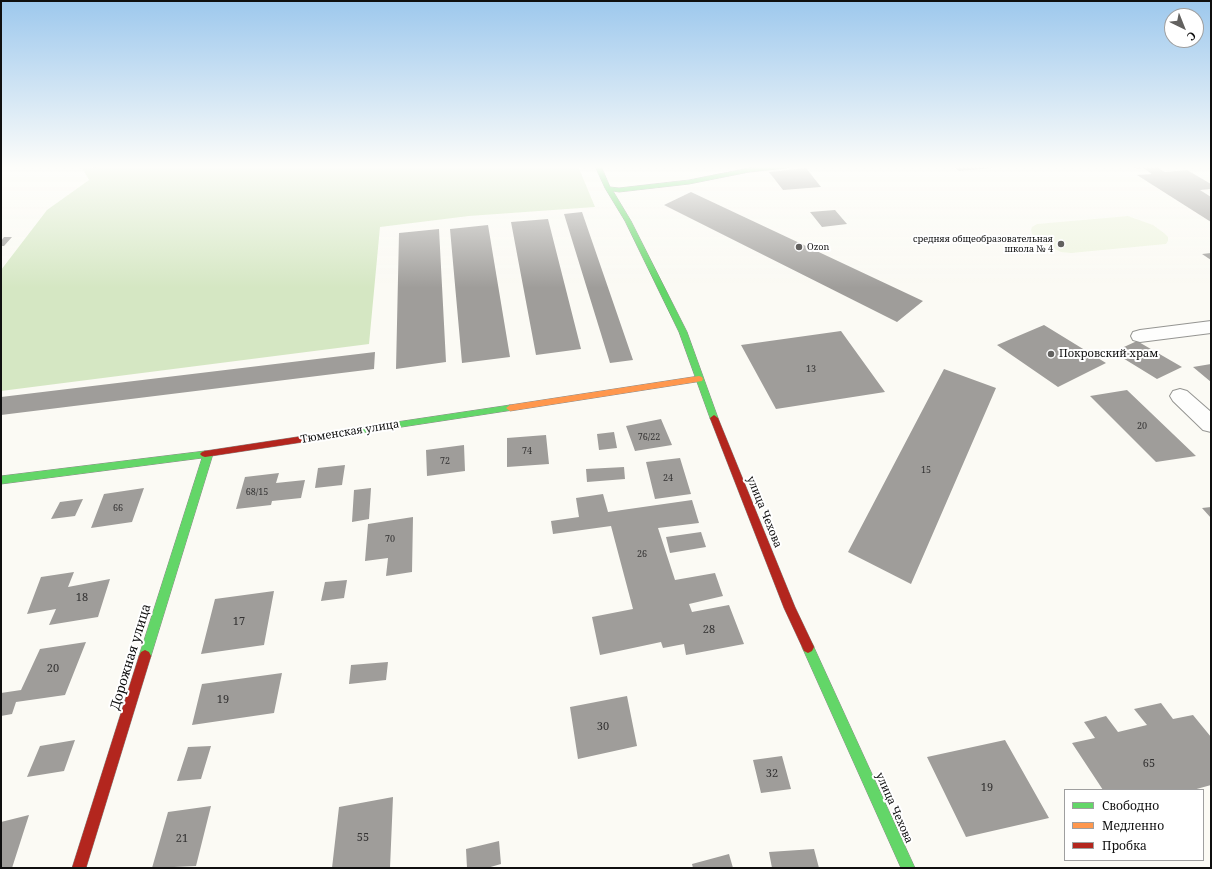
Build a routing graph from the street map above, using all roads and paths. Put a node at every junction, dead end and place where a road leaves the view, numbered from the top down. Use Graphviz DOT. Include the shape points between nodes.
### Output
graph roads {
  1 [pos="619,207"];
  2 [pos="1211,327"];
  3 [pos="1140,336"];
  4 [pos="699,379"];
  5 [pos="1180,396"];
  6 [pos="1211,424"];
  7 [pos="208,454"];
  8 [pos="1,480"];
  9 [pos="79,868"];
  10 [pos="908,868"];
  1 -- 4 [label="main road, улица Чехова" via="683,332"];
  2 -- 3 [label="street"];
  4 -- 7 [label="main road, Тюменская улица"];
  4 -- 10 [label="main road, улица Чехова" via="790,608"];
  5 -- 6 [label="street"];
  7 -- 8 [label="main road, Тюменская улица"];
  7 -- 9 [label="main road, Дорожная улица"];
}
